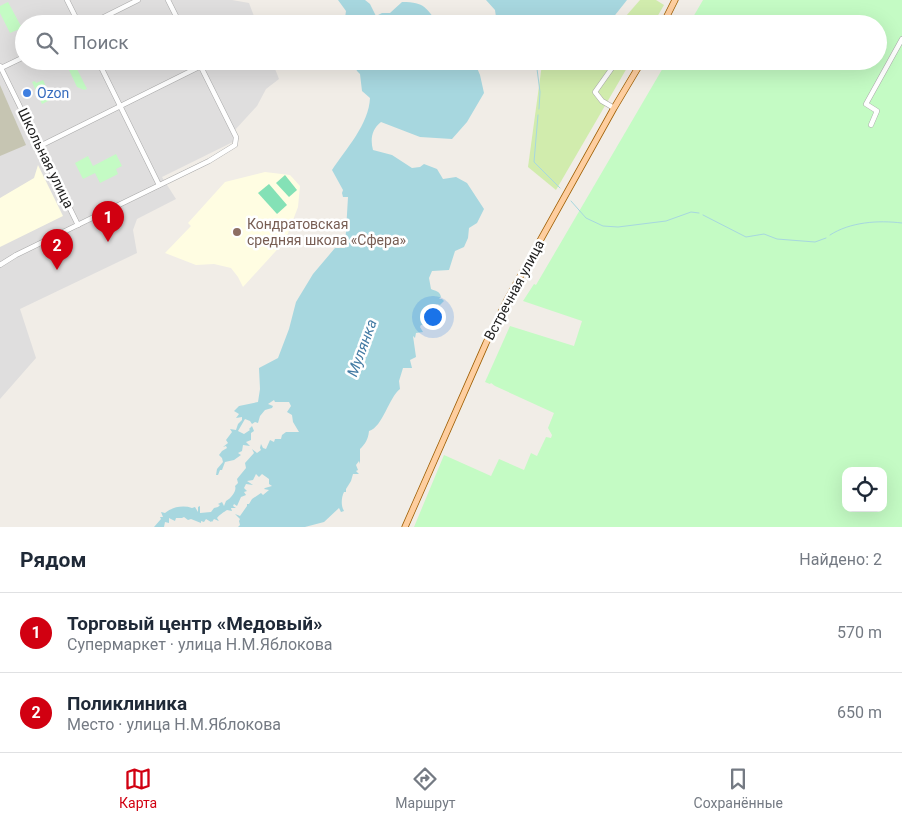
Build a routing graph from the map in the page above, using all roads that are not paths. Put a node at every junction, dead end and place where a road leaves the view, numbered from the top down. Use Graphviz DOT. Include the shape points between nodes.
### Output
graph roads {
  1 [pos="67,0"];
  2 [pos="138,0"];
  3 [pos="168,0"];
  4 [pos="676,0"];
  5 [pos="75,15"];
  6 [pos="108,15"];
  7 [pos="176,15"];
  8 [pos="668,15"];
  9 [pos="902,39"];
  10 [pos="15,61"];
  11 [pos="887,66"];
  12 [pos="1,67"];
  13 [pos="102,70"];
  14 [pos="193,70"];
  15 [pos="203,70"];
  16 [pos="611,70"];
  17 [pos="637,70"];
  18 [pos="885,70"];
  19 [pos="120,106"];
  20 [pos="614,108"];
  21 [pos="870,125"];
  22 [pos="40,146"];
  23 [pos="159,185"];
  24 [pos="78,224"];
  25 [pos="0,264"];
  26 [pos="405,527"];
  1 -- 5 [label="street"];
  2 -- 6 [label="street"];
  3 -- 7 [label="street"];
  4 -- 8 [label="main road"];
  9 -- 11 [label="street"];
  10 -- 12 [label="street"];
  12 -- 22 [label="street, Школьная улица"];
  13 -- 19 [label="street"];
  14 -- 19 [label="street"];
  15 -- 23 [label="street" via="236,137 235,145"];
  16 -- 20 [label="street" via="595,92"];
  17 -- 20 [label="main road, Встречная улица"];
  18 -- 21 [label="street" via="866,104 877,112"];
  19 -- 22 [label="street"];
  19 -- 23 [label="street"];
  20 -- 26 [label="main road, Встречная улица" via="494,325"];
  22 -- 24 [label="street, Школьная улица"];
  23 -- 24 [label="street"];
  24 -- 25 [label="street"];
}
